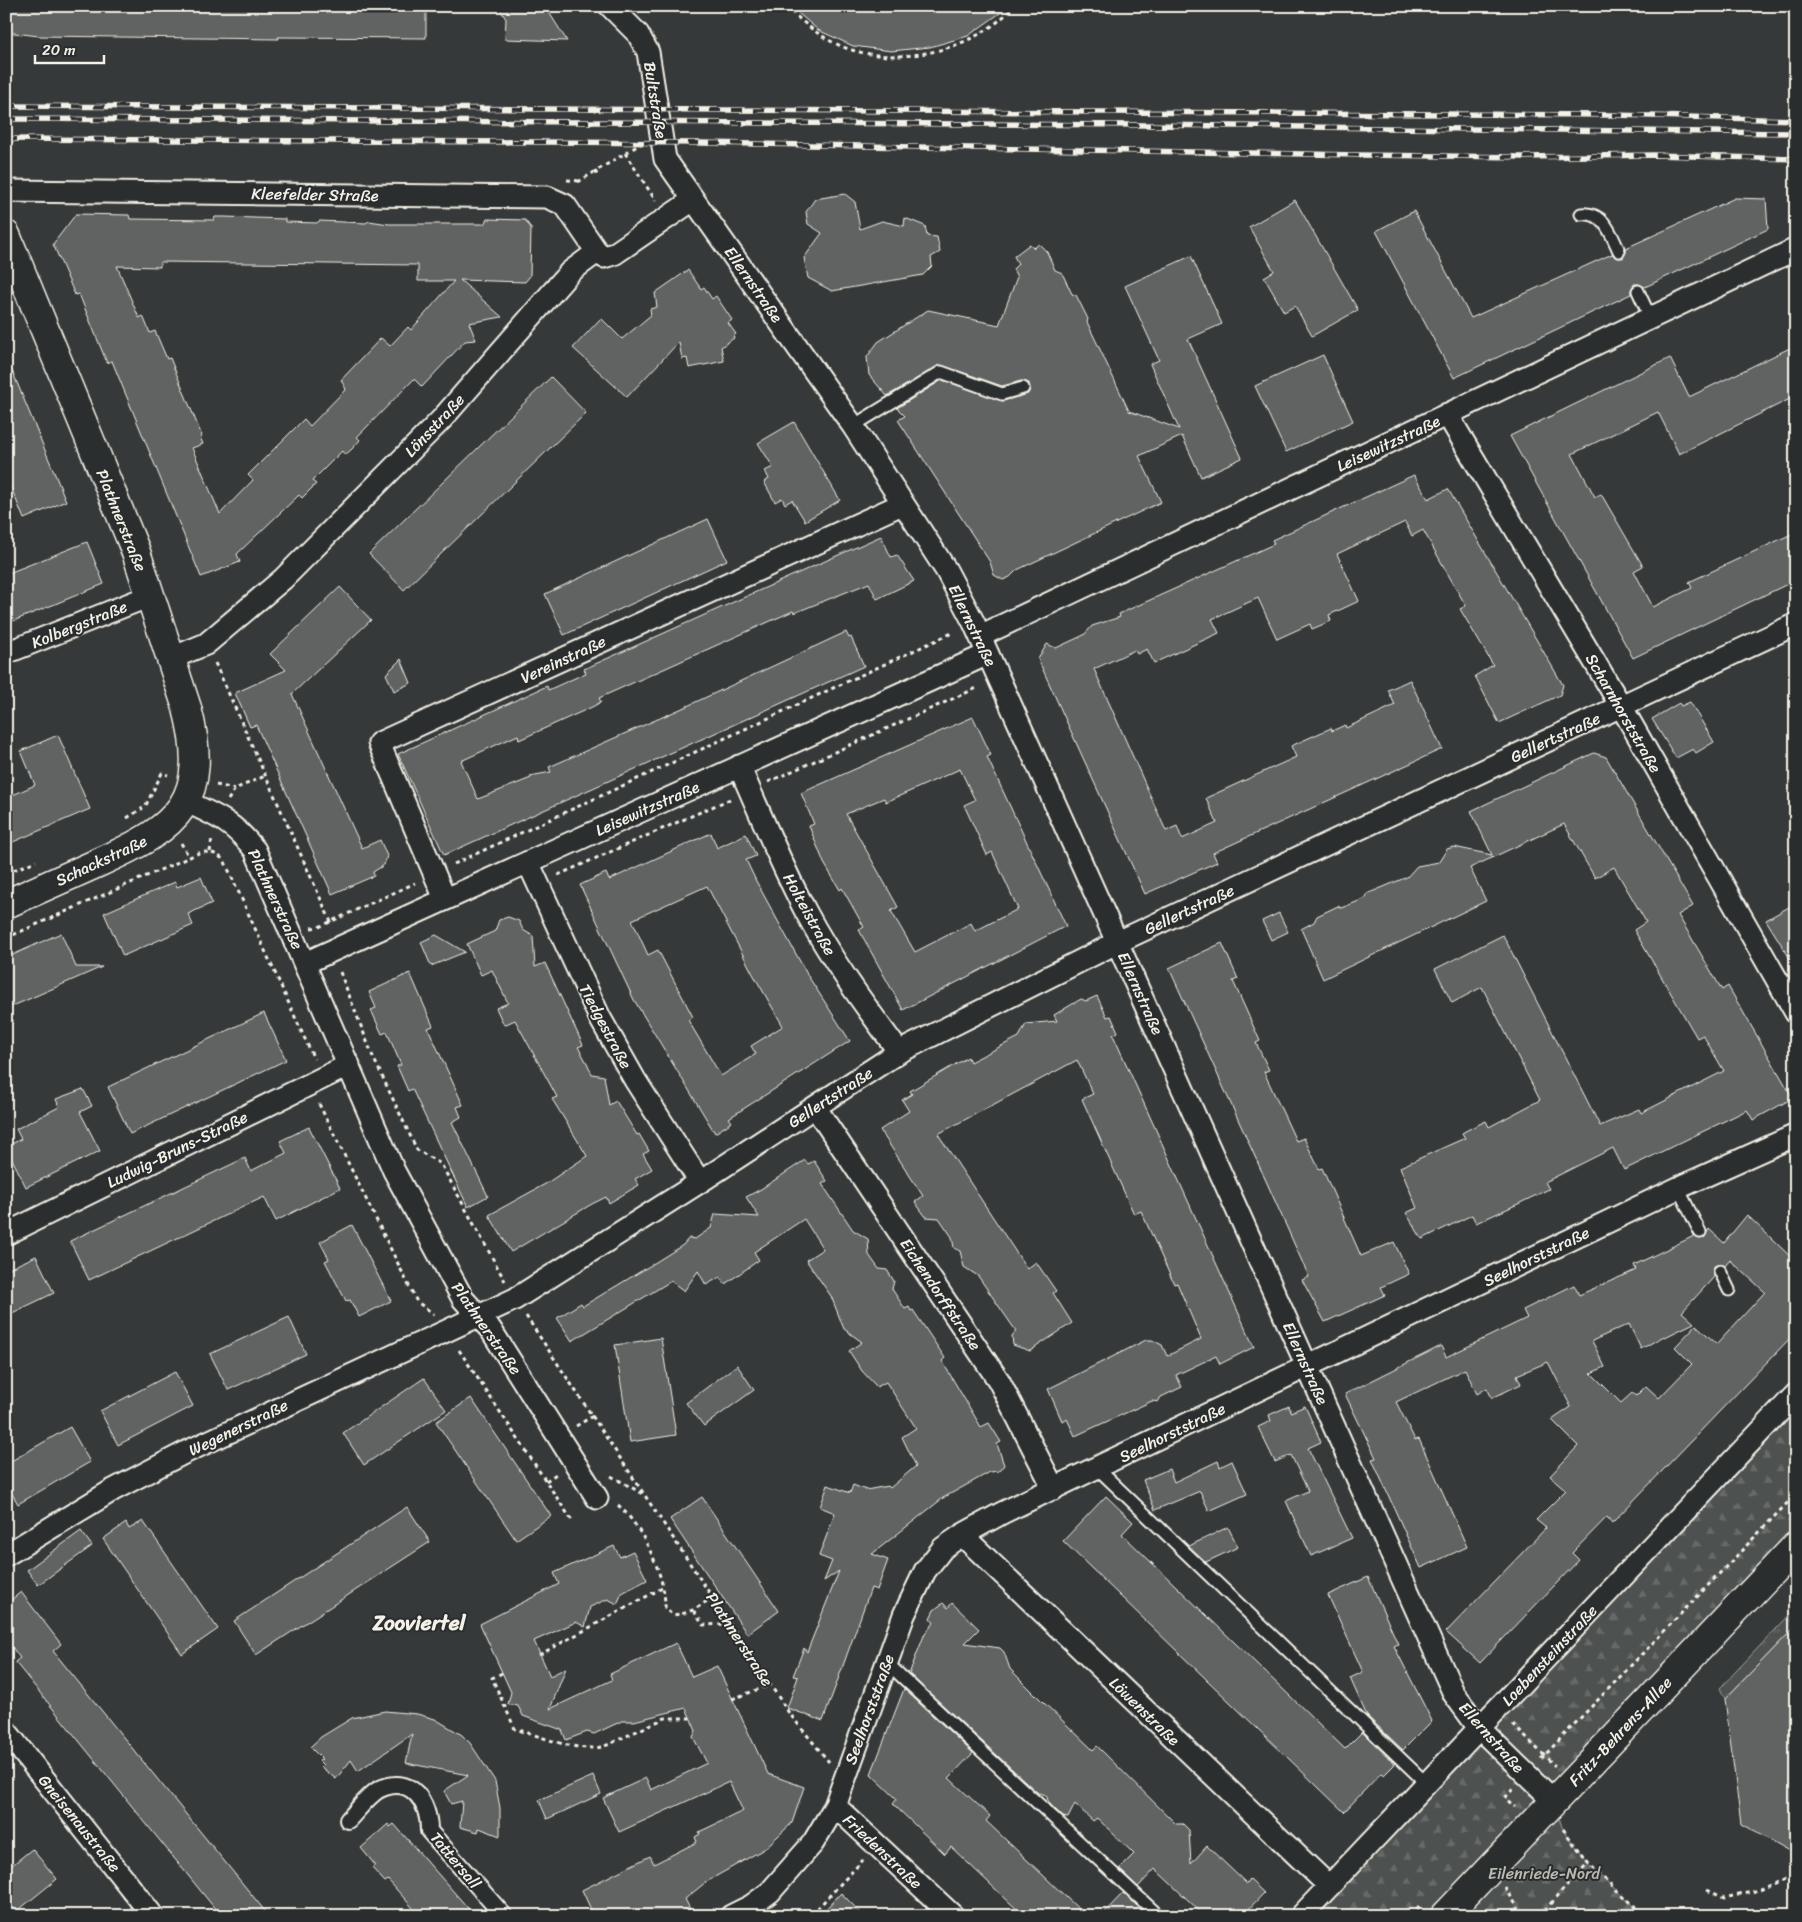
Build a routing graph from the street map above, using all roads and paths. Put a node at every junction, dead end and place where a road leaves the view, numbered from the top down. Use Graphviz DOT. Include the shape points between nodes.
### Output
graph roads {
  1 [pos="610,6"];
  2 [pos="785,6"];
  3 [pos="1014,6"];
  4 [pos="661,132"];
  5 [pos="625,153"];
  6 [pos="595,171"];
  7 [pos="599,178"];
  8 [pos="6,191"];
  9 [pos="551,199"];
  10 [pos="693,200"];
  11 [pos="1582,214"];
  12 [pos="667,218"];
  13 [pos="6,235"];
  14 [pos="1796,249"];
  15 [pos="1619,251"];
  16 [pos="597,252"];
  17 [pos="1638,291"];
  18 [pos="1650,317"];
  19 [pos="1023,388"];
  20 [pos="1447,414"];
  21 [pos="853,426"];
  22 [pos="902,504"];
  23 [pos="152,596"];
  24 [pos="1796,624"];
  25 [pos="980,637"];
  26 [pos="206,644"];
  27 [pos="6,653"];
  28 [pos="172,658"];
  29 [pos="999,678"];
  30 [pos="1620,706"];
  31 [pos="739,766"];
  32 [pos="750,790"];
  33 [pos="185,801"];
  34 [pos="528,862"];
  35 [pos="434,873"];
  36 [pos="538,884"];
  37 [pos="445,899"];
  38 [pos="6,904"];
  39 [pos="331,922"];
  40 [pos="291,930"];
  41 [pos="6,938"];
  42 [pos="1118,942"];
  43 [pos="306,963"];
  44 [pos="348,969"];
  45 [pos="1796,1013"];
  46 [pos="898,1052"];
  47 [pos="349,1065"];
  48 [pos="316,1080"];
  49 [pos="816,1107"];
  50 [pos="1796,1135"];
  51 [pos="700,1182"];
  52 [pos="1678,1188"];
  53 [pos="1700,1232"];
  54 [pos="6,1234"];
  55 [pos="1720,1271"];
  56 [pos="1729,1290"];
  57 [pos="515,1298"];
  58 [pos="478,1316"];
  59 [pos="446,1331"];
  60 [pos="1307,1367"];
  61 [pos="1796,1394"];
  62 [pos="1097,1468"];
  63 [pos="1054,1489"];
  64 [pos="1796,1494"];
  65 [pos="597,1498"];
  66 [pos="573,1522"];
  67 [pos="962,1535"];
  68 [pos="1796,1546"];
  69 [pos="6,1555"];
  70 [pos="664,1587"];
  71 [pos="712,1597"];
  72 [pos="694,1611"];
  73 [pos="730,1624"];
  74 [pos="539,1655"];
  75 [pos="887,1662"];
  76 [pos="502,1673"];
  77 [pos="770,1685"];
  78 [pos="732,1699"];
  79 [pos="690,1718"];
  80 [pos="1486,1722"];
  81 [pos="6,1731"];
  82 [pos="1545,1755"];
  83 [pos="1555,1765"];
  84 [pos="846,1773"];
  85 [pos="1526,1775"];
  86 [pos="1427,1784"];
  87 [pos="1554,1801"];
  88 [pos="835,1806"];
  89 [pos="1514,1807"];
  90 [pos="348,1820"];
  91 [pos="1562,1827"];
  92 [pos="876,1844"];
  93 [pos="1588,1863"];
  94 [pos="1796,1874"];
  95 [pos="1328,1886"];
  96 [pos="1505,1886"];
  97 [pos="1707,1890"];
  98 [pos="756,1911"];
  99 [pos="821,1914"];
  100 [pos="154,1916"];
  101 [pos="504,1916"];
  102 [pos="731,1916"];
  103 [pos="953,1916"];
  104 [pos="1159,1916"];
  105 [pos="1301,1916"];
  106 [pos="1445,1916"];
  107 [pos="1523,1916"];
  108 [pos="1539,1916"];
  109 [pos="1644,1916"];
  1 -- 4 [label="street, Bultstraße" via="638,34 648,52"];
  2 -- 3 [label="path" via="816,34 852,50 891,55 931,52 970,41"];
  4 -- 5 [label="path"];
  4 -- 10 [label="street, Bultstraße" via="666,159"];
  5 -- 6 [label="path"];
  5 -- 12 [label="path"];
  6 -- 7 [label="path"];
  6 -- 9 [label="path"];
  8 -- 9 [label="street, Kleefelder Straße"];
  9 -- 16 [label="street" via="565,205"];
  10 -- 12 [label="street"];
  10 -- 21 [label="street, Ellernstraße"];
  11 -- 15 [label="lane" via="1595,215 1605,223"];
  12 -- 16 [label="street" via="614,254 604,257"];
  13 -- 23 [label="street, Plathnerstraße"];
  14 -- 18 [label="street, Leisewitzstraße"];
  16 -- 26 [label="street, Lönsstraße" via="570,272 441,420 362,500 283,579"];
  17 -- 18 [label="lane"];
  18 -- 20 [label="street, Leisewitzstraße"];
  19 -- 21 [label="lane" via="1002,394 942,372"];
  20 -- 25 [label="street, Leisewitzstraße"];
  20 -- 30 [label="street, Scharnhorststraße"];
  21 -- 22 [label="street, Ellernstraße"];
  22 -- 25 [label="street, Ellernstraße" via="946,570"];
  22 -- 35 [label="street, Vereinstraße" via="379,743"];
  23 -- 27 [label="street, Kolbergstraße"];
  23 -- 28 [label="street, Plathnerstraße"];
  24 -- 30 [label="street, Gellertstraße"];
  25 -- 29 [label="street, Ellernstraße"];
  25 -- 31 [label="street, Leisewitzstraße"];
  25 -- 35 [label="path"];
  26 -- 28 [label="street, Lönsstraße"];
  26 -- 39 [label="path"];
  28 -- 33 [label="street, Plathnerstraße" via="194,734 193,780"];
  29 -- 32 [label="path"];
  29 -- 42 [label="street, Ellernstraße"];
  30 -- 42 [label="street, Gellertstraße"];
  30 -- 45 [label="street, Scharnhorststraße"];
  31 -- 32 [label="street, Holteistraße"];
  31 -- 34 [label="street, Leisewitzstraße"];
  32 -- 36 [label="path"];
  32 -- 46 [label="street, Holteistraße" via="806,913"];
  33 -- 38 [label="street, Schackstraße" via="170,823 141,844"];
  33 -- 40 [label="street, Plathnerstraße" via="220,816 239,830 255,850"];
  34 -- 36 [label="street, Tiedgestraße"];
  34 -- 37 [label="street, Leisewitzstraße"];
  35 -- 37 [label="street, Vereinstraße"];
  35 -- 39 [label="path"];
  36 -- 51 [label="street, Tiedgestraße" via="600,1018"];
  37 -- 43 [label="street, Leisewitzstraße"];
  39 -- 40 [label="path" via="319,928"];
  40 -- 43 [label="street, Plathnerstraße"];
  41 -- 48 [label="path" via="201,852 220,856"];
  42 -- 46 [label="street, Gellertstraße"];
  42 -- 60 [label="street, Ellernstraße"];
  43 -- 47 [label="street, Plathnerstraße"];
  44 -- 57 [label="path, Plathnerstraße" via="339,972 373,1057 417,1150 441,1164"];
  46 -- 49 [label="street, Gellertstraße"];
  47 -- 48 [label="street, Ludwig-Bruns-Straße"];
  47 -- 58 [label="street, Plathnerstraße" via="394,1171 463,1300"];
  48 -- 54 [label="street, Ludwig-Bruns-Straße"];
  48 -- 59 [label="path" via="417,1302 438,1317"];
  49 -- 51 [label="street, Gellertstraße"];
  49 -- 63 [label="street, Eichendorffstraße" via="998,1381"];
  50 -- 52 [label="street, Seelhorststraße"];
  51 -- 57 [label="street, Gellertstraße"];
  52 -- 53 [label="lane"];
  52 -- 60 [label="street, Seelhorststraße"];
  55 -- 56 [label="lane"];
  57 -- 58 [label="street, Gellertstraße"];
  57 -- 71 [label="path, Plathnerstraße"];
  58 -- 59 [label="street, Wegenerstraße"];
  58 -- 65 [label="street, Plathnerstraße" via="491,1330"];
  59 -- 66 [label="path"];
  59 -- 69 [label="street, Wegenerstraße" via="184,1453 113,1490"];
  60 -- 62 [label="street, Seelhorststraße"];
  60 -- 80 [label="street, Ellernstraße" via="1454,1694"];
  61 -- 80 [label="street, Loebensteinstraße"];
  62 -- 63 [label="street, Seelhorststraße"];
  62 -- 86 [label="lane"];
  63 -- 67 [label="street, Seelhorststraße"];
  64 -- 82 [label="path"];
  65 -- 70 [label="path" via="612,1500 628,1514 641,1533"];
  67 -- 75 [label="street, Seelhorststraße" via="943,1548 925,1571"];
  67 -- 95 [label="street, Löwenstraße"];
  68 -- 87 [label="street, Fritz-Behrens-Allee"];
  70 -- 72 [label="path" via="665,1608 672,1615"];
  70 -- 74 [label="path"];
  71 -- 72 [label="path"];
  71 -- 73 [label="path, Plathnerstraße"];
  72 -- 73 [label="path" via="703,1625"];
  73 -- 77 [label="path, Plathnerstraße"];
  75 -- 84 [label="street, Seelhorststraße"];
  75 -- 104 [label="lane"];
  76 -- 79 [label="path" via="492,1678 515,1729 582,1748 606,1746 665,1718"];
  77 -- 78 [label="path"];
  77 -- 84 [label="path, Plathnerstraße" via="814,1746 832,1766"];
  80 -- 82 [label="path" via="1508,1721"];
  80 -- 85 [label="street, Ellernstraße"];
  80 -- 86 [label="street, Loebensteinstraße"];
  81 -- 100 [label="street, Gneisenaustraße"];
  82 -- 83 [label="path"];
  82 -- 85 [label="path"];
  84 -- 88 [label="street, Seelhorststraße"];
  85 -- 87 [label="street, Ellernstraße"];
  85 -- 89 [label="path" via="1504,1798"];
  86 -- 95 [label="street, Loebensteinstraße"];
  87 -- 106 [label="street, Fritz-Behrens-Allee"];
  88 -- 92 [label="street, Friedenstraße"];
  88 -- 98 [label="street, Seelhorststraße" via="813,1843"];
  90 -- 101 [label="street, Tattersall" via="377,1791 395,1784 409,1788 422,1798 429,1817 429,1831"];
  91 -- 93 [label="path"];
  92 -- 99 [label="path" via="816,1910"];
  92 -- 103 [label="street, Friedenstraße"];
  93 -- 108 [label="path"];
  93 -- 109 [label="path"];
  94 -- 97 [label="path" via="1752,1892 1724,1898"];
  95 -- 105 [label="street, Loebensteinstraße"];
  96 -- 107 [label="path"];
  98 -- 102 [label="street, Seelhorststraße"];
}
